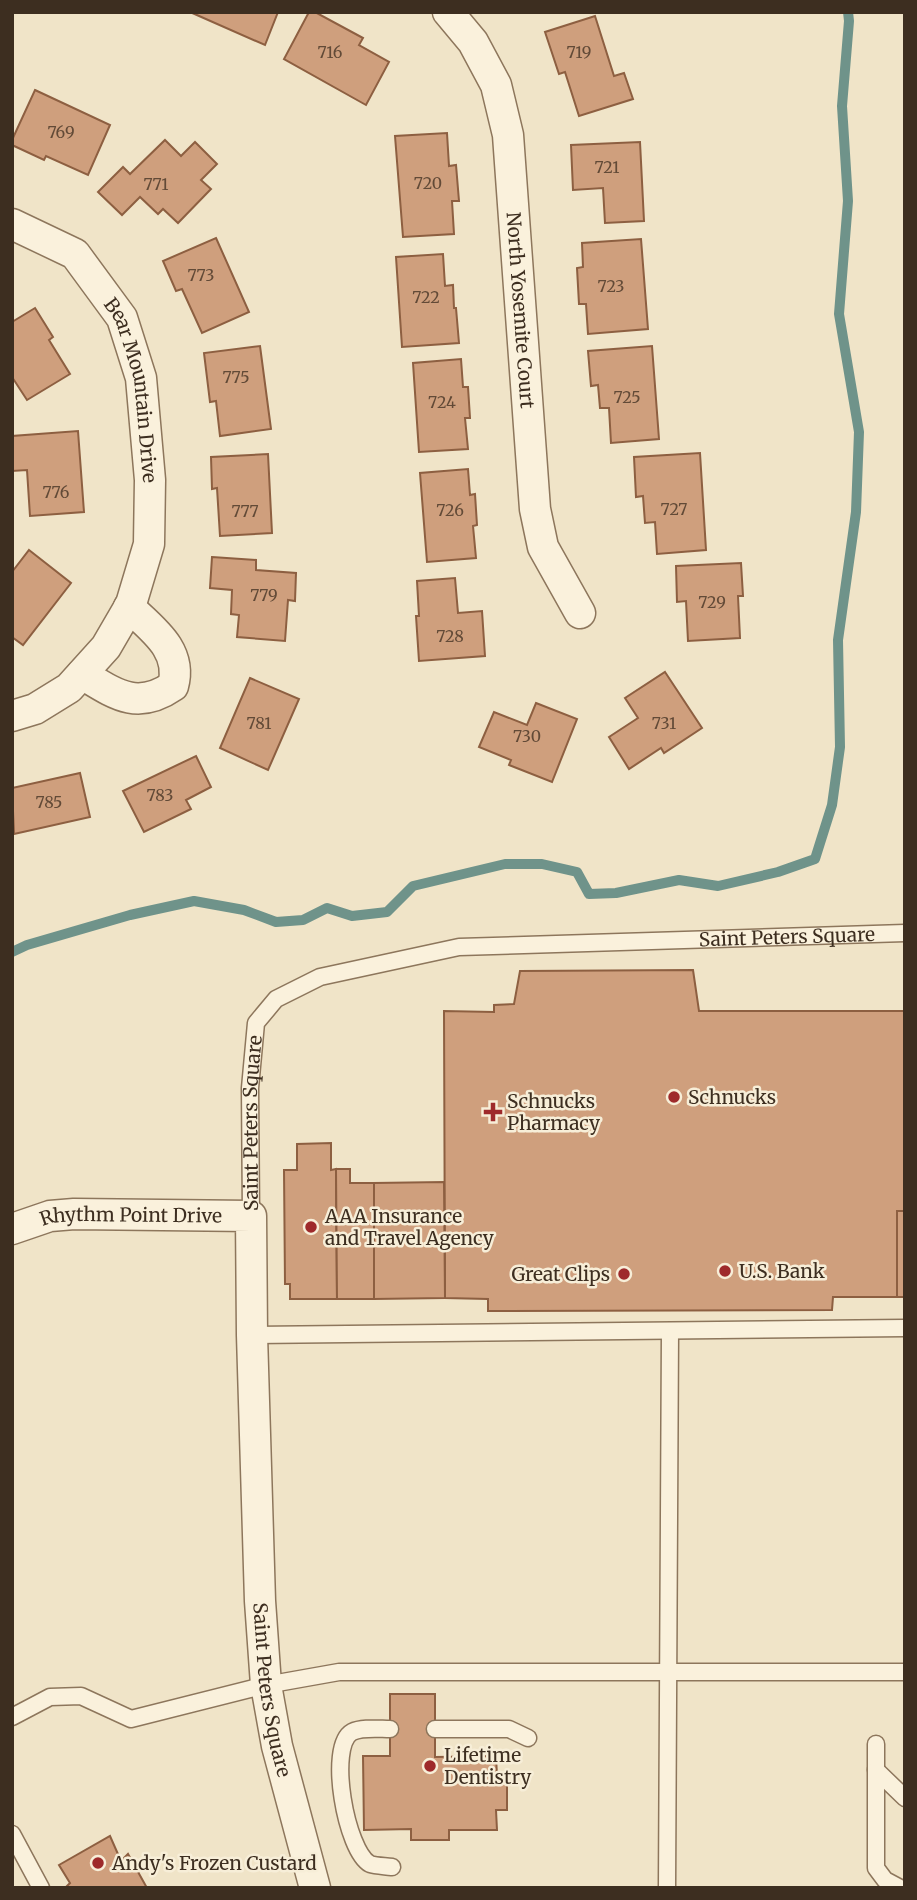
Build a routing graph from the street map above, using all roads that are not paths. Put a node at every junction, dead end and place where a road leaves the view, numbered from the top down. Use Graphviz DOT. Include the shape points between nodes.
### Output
graph roads {
  1 [pos="448,12"];
  2 [pos="12,224"];
  3 [pos="129,607"];
  4 [pos="580,613"];
  5 [pos="82,674"];
  6 [pos="12,716"];
  7 [pos="905,933"];
  8 [pos="251,1216"];
  9 [pos="12,1229"];
  10 [pos="905,1328"];
  11 [pos="670,1331"];
  12 [pos="252,1335"];
  13 [pos="905,1672"];
  14 [pos="668,1673"];
  15 [pos="266,1685"];
  16 [pos="12,1717"];
  17 [pos="390,1729"];
  18 [pos="435,1729"];
  19 [pos="528,1738"];
  20 [pos="876,1744"];
  21 [pos="876,1770"];
  22 [pos="905,1798"];
  23 [pos="12,1834"];
  24 [pos="392,1867"];
  25 [pos="41,1888"];
  26 [pos="315,1888"];
  27 [pos="667,1888"];
  28 [pos="900,1888"];
  1 -- 4 [label="street, North Yosemite Court" via="473,42 496,85 508,135 535,509 543,547"];
  2 -- 3 [label="street, Bear Mountain Drive" via="75,254 122,318 141,378 150,480 149,544"];
  3 -- 5 [label="street, Bear Mountain Drive" via="106,647"];
  3 -- 5 [label="street" via="174,657 173,686 143,699 123,697"];
  5 -- 6 [label="street, Bear Mountain Drive" via="35,709"];
  7 -- 8 [label="lane, Saint Peters Square" via="459,947 320,977 276,999 256,1023 250,1088"];
  8 -- 9 [label="street, Rhythm Point Drive" via="74,1214 50,1216"];
  8 -- 12 [label="street, Saint Peters Square"];
  10 -- 11 [label="lane"];
  11 -- 12 [label="lane"];
  11 -- 14 [label="lane"];
  12 -- 15 [label="street, Saint Peters Square"];
  13 -- 14 [label="lane"];
  14 -- 15 [label="lane" via="339,1672"];
  14 -- 27 [label="lane"];
  15 -- 16 [label="lane" via="131,1719 81,1696 50,1697"];
  15 -- 26 [label="street, Saint Peters Square" via="277,1746"];
  17 -- 24 [label="lane" via="353,1731 340,1748 348,1830 359,1854 371,1864"];
  18 -- 19 [label="lane" via="509,1729"];
  20 -- 21 [label="lane"];
  21 -- 22 [label="lane"];
  21 -- 28 [label="lane" via="876,1868"];
  23 -- 25 [label="lane"];
}
